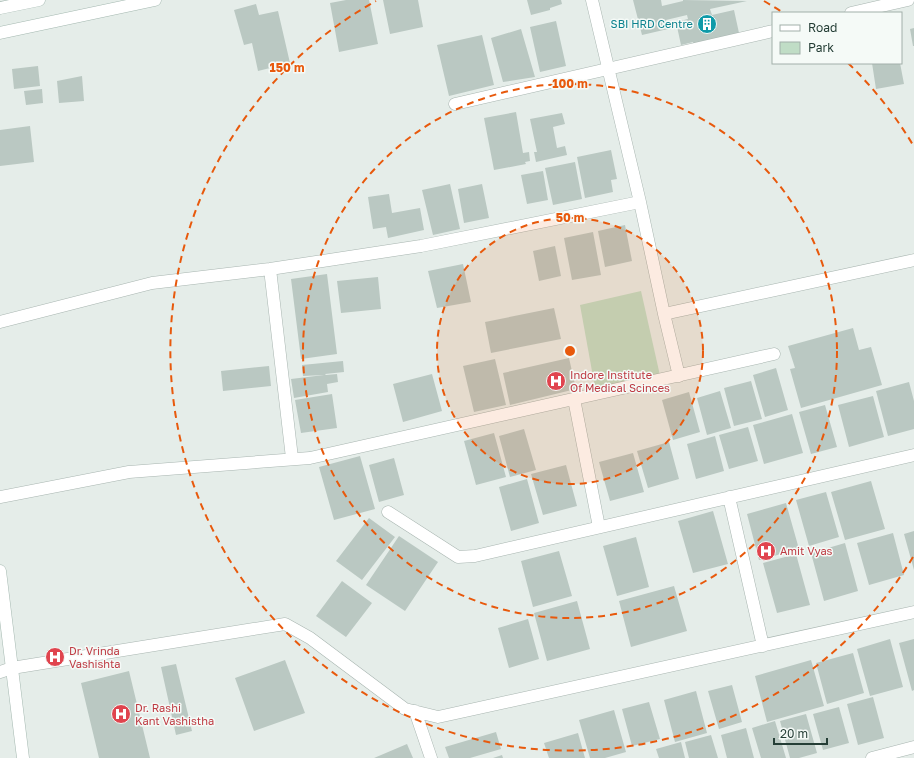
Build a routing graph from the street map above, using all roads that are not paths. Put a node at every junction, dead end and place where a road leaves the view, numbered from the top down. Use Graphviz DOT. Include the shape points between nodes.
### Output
graph roads {
  1 [pos="39,0"];
  2 [pos="155,0"];
  3 [pos="592,0"];
  4 [pos="908,0"];
  5 [pos="0,8"];
  6 [pos="855,12"];
  7 [pos="772,31"];
  8 [pos="0,33"];
  9 [pos="609,68"];
  10 [pos="455,104"];
  11 [pos="640,202"];
  12 [pos="914,260"];
  13 [pos="270,269"];
  14 [pos="664,314"];
  15 [pos="0,322"];
  16 [pos="774,354"];
  17 [pos="679,376"];
  18 [pos="574,399"];
  19 [pos="914,455"];
  20 [pos="292,458"];
  21 [pos="0,497"];
  22 [pos="729,497"];
  23 [pos="388,512"];
  24 [pos="599,527"];
  25 [pos="0,571"];
  26 [pos="914,612"];
  27 [pos="763,646"];
  28 [pos="12,668"];
  29 [pos="0,672"];
  30 [pos="415,711"];
  31 [pos="914,747"];
  32 [pos="899,754"];
  33 [pos="23,758"];
  34 [pos="431,758"];
  35 [pos="872,758"];
  1 -- 5 [label="street"];
  2 -- 8 [label="street"];
  3 -- 9 [label="street"];
  4 -- 6 [label="street"];
  7 -- 9 [label="street"];
  9 -- 10 [label="street"];
  9 -- 11 [label="street"];
  11 -- 13 [label="street" via="421,246"];
  11 -- 14 [label="street"];
  12 -- 14 [label="street"];
  13 -- 15 [label="street" via="152,283"];
  13 -- 20 [label="street"];
  14 -- 17 [label="street"];
  16 -- 17 [label="street"];
  17 -- 18 [label="street"];
  18 -- 20 [label="street" via="310,458"];
  18 -- 24 [label="street"];
  19 -- 22 [label="street"];
  20 -- 21 [label="street" via="129,472"];
  22 -- 24 [label="street"];
  22 -- 27 [label="street"];
  23 -- 24 [label="street" via="458,557 475,556"];
  25 -- 28 [label="street"];
  26 -- 27 [label="street"];
  27 -- 30 [label="street" via="438,717"];
  28 -- 29 [label="street"];
  28 -- 30 [label="street" via="285,624 310,638 405,708"];
  28 -- 33 [label="street"];
  30 -- 34 [label="street"];
  31 -- 32 [label="street"];
  32 -- 35 [label="street"];
}
